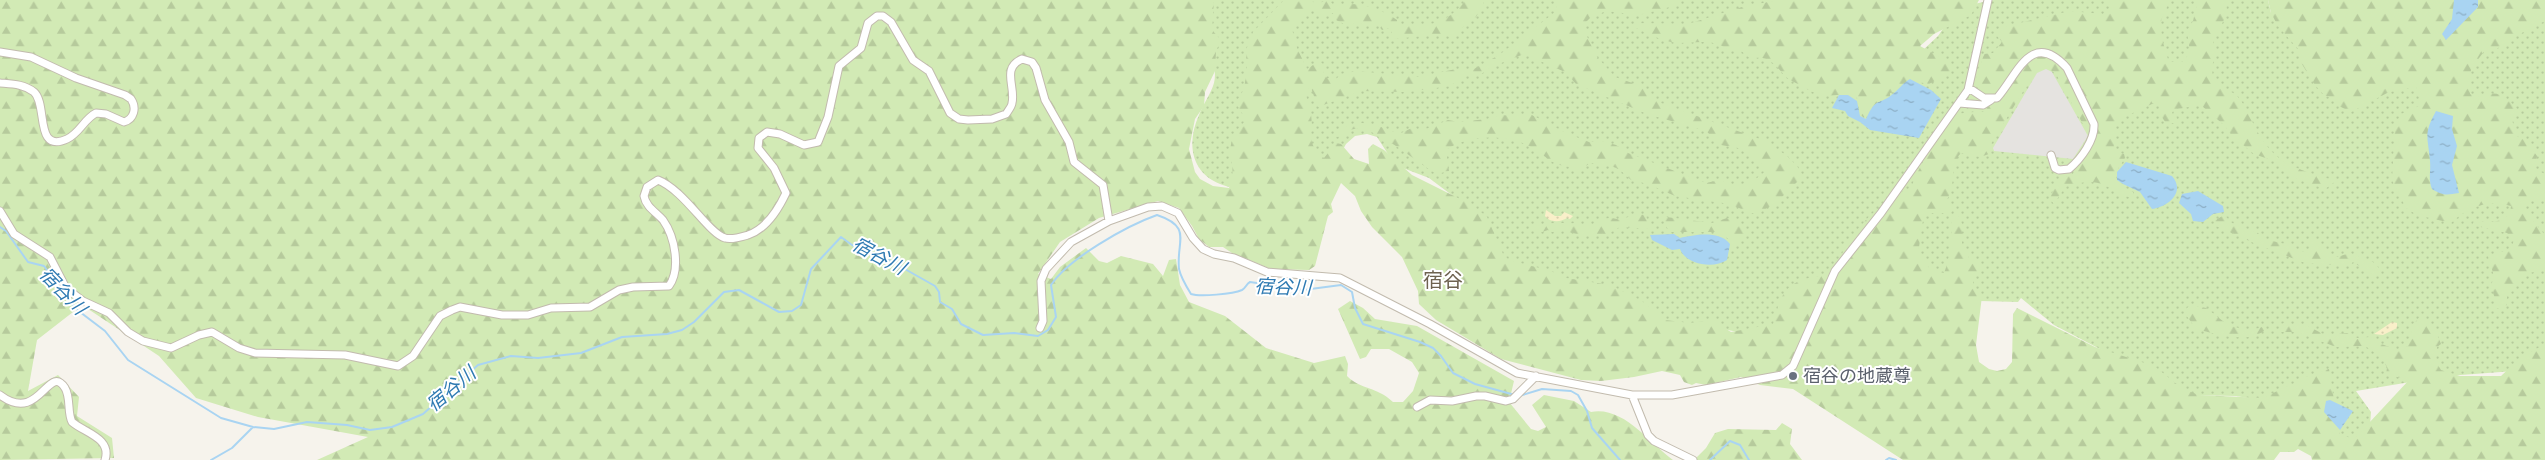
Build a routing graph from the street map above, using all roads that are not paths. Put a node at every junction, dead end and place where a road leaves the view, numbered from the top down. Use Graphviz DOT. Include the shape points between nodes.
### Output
graph roads {
  1 [pos="1988,0"];
  2 [pos="0,52"];
  3 [pos="0,84"];
  4 [pos="1969,88"];
  5 [pos="1991,100"];
  6 [pos="1959,103"];
  7 [pos="2050,155"];
  8 [pos="0,211"];
  9 [pos="1109,221"];
  10 [pos="1040,328"];
  11 [pos="1536,376"];
  12 [pos="0,395"];
  13 [pos="1632,395"];
  14 [pos="1417,407"];
  15 [pos="105,460"];
  16 [pos="1693,460"];
  1 -- 4 [label="street"];
  2 -- 3 [label="street" via="31,57 76,78 125,95 131,99 135,109 133,116 124,122 96,113 70,138 53,141 43,128 38,96 25,87"];
  4 -- 5 [label="street"];
  4 -- 6 [label="street"];
  5 -- 6 [label="street" via="1983,105"];
  5 -- 7 [label="street" via="1997,98 2020,64 2032,55 2049,55 2063,63 2094,124 2094,132 2069,169 2055,168"];
  6 -- 13 [label="street" via="1881,213 1835,271 1793,366 1782,375 1691,392"];
  8 -- 9 [label="street" via="14,234 50,257 66,288 83,302 109,313 128,332 143,341 171,348 199,334 212,332 254,353 345,355 398,366 414,356 440,316 460,307 502,316 522,316 551,308 590,307 620,290 633,287 669,286 676,271 671,236 644,196 647,187 658,180 675,190 721,237 734,238 763,228 786,193 774,168 758,148 759,138 767,132 804,145 818,142 828,117 839,66 862,48 868,23 877,16 883,16 891,22 913,60 930,71 945,105 959,119 992,119 1006,114 1012,103 1012,66 1022,59 1032,62 1045,100 1069,142 1074,162 1103,185"];
  9 -- 10 [label="street" via="1070,242 1046,269 1041,281 1043,321"];
  9 -- 11 [label="street" via="1148,207 1162,206 1178,213 1203,249 1267,272 1340,278 1499,364 1517,373"];
  11 -- 13 [label="street"];
  11 -- 14 [label="street" via="1514,399 1506,401 1476,396 1452,401 1430,400"];
  12 -- 15 [label="street" via="16,405 25,404 35,400 49,383 60,384 66,389 72,422 103,442"];
  13 -- 16 [label="street" via="1654,442"];
}
